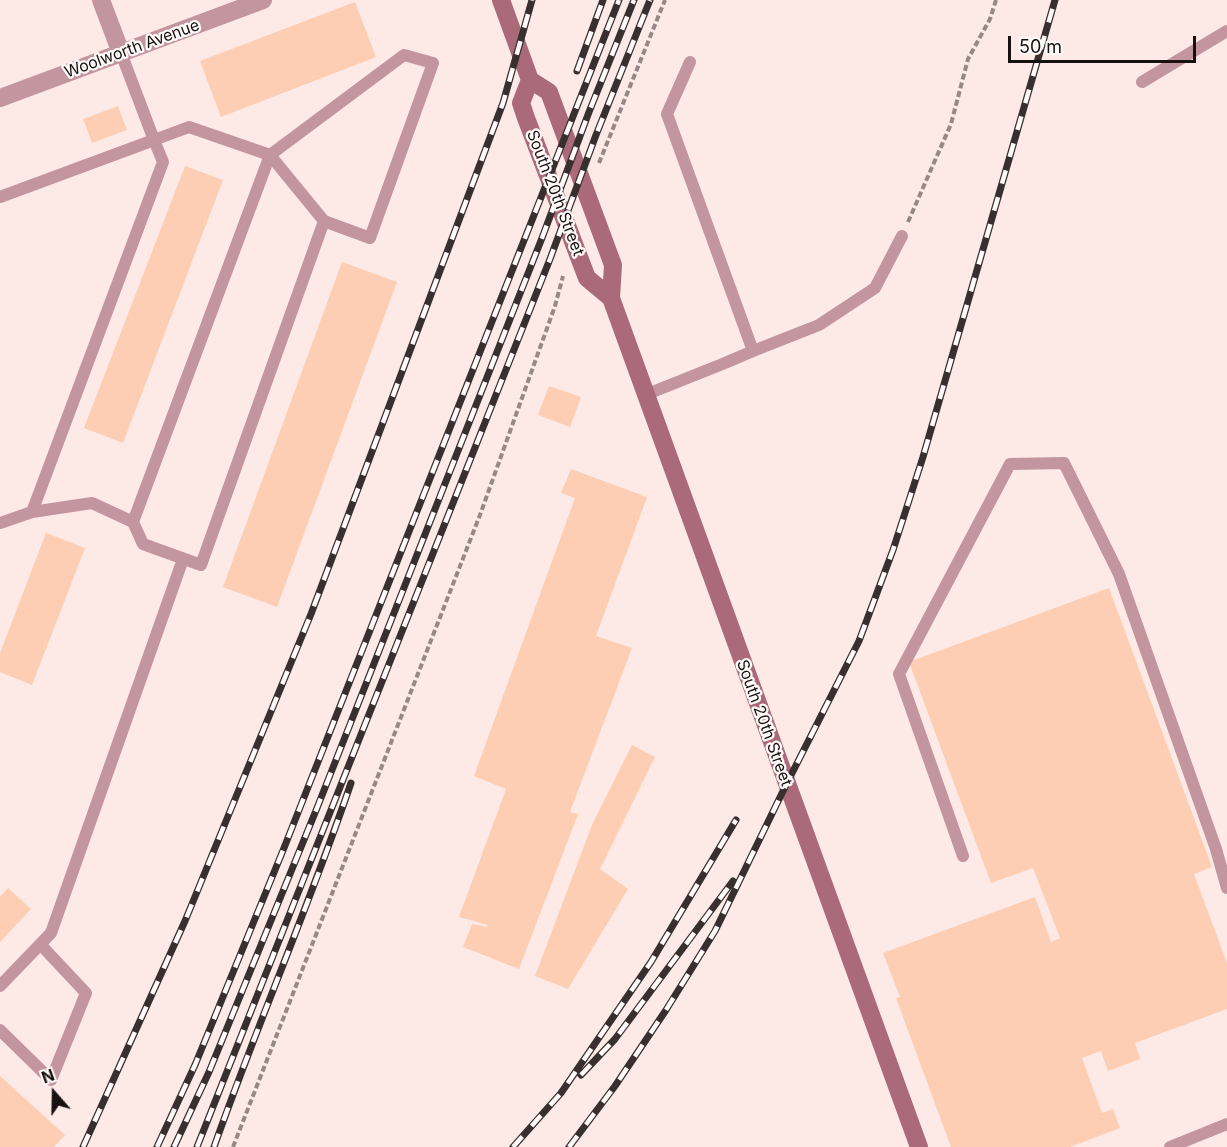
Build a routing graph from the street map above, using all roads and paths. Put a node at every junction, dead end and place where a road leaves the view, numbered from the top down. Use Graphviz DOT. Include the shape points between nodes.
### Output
graph roads {
  1 [pos="101,0"];
  2 [pos="263,0"];
  3 [pos="501,0"];
  4 [pos="665,0"];
  5 [pos="996,0"];
  6 [pos="1227,31"];
  7 [pos="121,53"];
  8 [pos="690,62"];
  9 [pos="530,80"];
  10 [pos="1142,82"];
  11 [pos="0,98"];
  12 [pos="154,140"];
  13 [pos="605,144"];
  14 [pos="270,155"];
  15 [pos="0,197"];
  16 [pos="324,220"];
  17 [pos="902,236"];
  18 [pos="564,272"];
  19 [pos="611,298"];
  20 [pos="753,351"];
  21 [pos="645,394"];
  22 [pos="32,512"];
  23 [pos="133,522"];
  24 [pos="0,523"];
  25 [pos="183,559"];
  26 [pos="963,856"];
  27 [pos="1227,888"];
  28 [pos="40,944"];
  29 [pos="0,986"];
  30 [pos="0,1030"];
  31 [pos="1227,1124"];
  32 [pos="233,1147"];
  33 [pos="919,1147"];
  34 [pos="1170,1147"];
  1 -- 7 [label="street"];
  2 -- 7 [label="street, Woolworth Avenue"];
  3 -- 9 [label="street, South 20th Street"];
  4 -- 13 [label="path"];
  5 -- 17 [label="path" via="968,59 951,124"];
  6 -- 10 [label="lane"];
  7 -- 11 [label="street, Woolworth Avenue"];
  7 -- 12 [label="lane"];
  8 -- 20 [label="lane" via="667,114"];
  9 -- 19 [label="street, South 20th Street" via="549,92 613,265"];
  9 -- 19 [label="street, South 20th Street" via="521,103 526,118 587,278"];
  12 -- 14 [label="lane" via="189,127"];
  12 -- 15 [label="lane"];
  12 -- 22 [label="lane" via="163,162"];
  14 -- 16 [label="lane"];
  14 -- 16 [label="lane" via="404,55 433,63 370,238"];
  14 -- 23 [label="lane"];
  16 -- 25 [label="lane" via="201,565"];
  17 -- 20 [label="lane" via="875,288 819,325"];
  18 -- 32 [label="path" via="480,516"];
  19 -- 21 [label="street, South 20th Street"];
  20 -- 21 [label="lane"];
  21 -- 33 [label="street, South 20th Street"];
  22 -- 23 [label="lane" via="92,503"];
  22 -- 24 [label="lane"];
  23 -- 25 [label="lane" via="143,544"];
  25 -- 28 [label="lane" via="51,933"];
  26 -- 27 [label="lane" via="899,674 1010,464 1064,463 1119,574"];
  28 -- 29 [label="lane"];
  28 -- 30 [label="lane" via="86,993 51,1080"];
  31 -- 34 [label="lane"];
}
